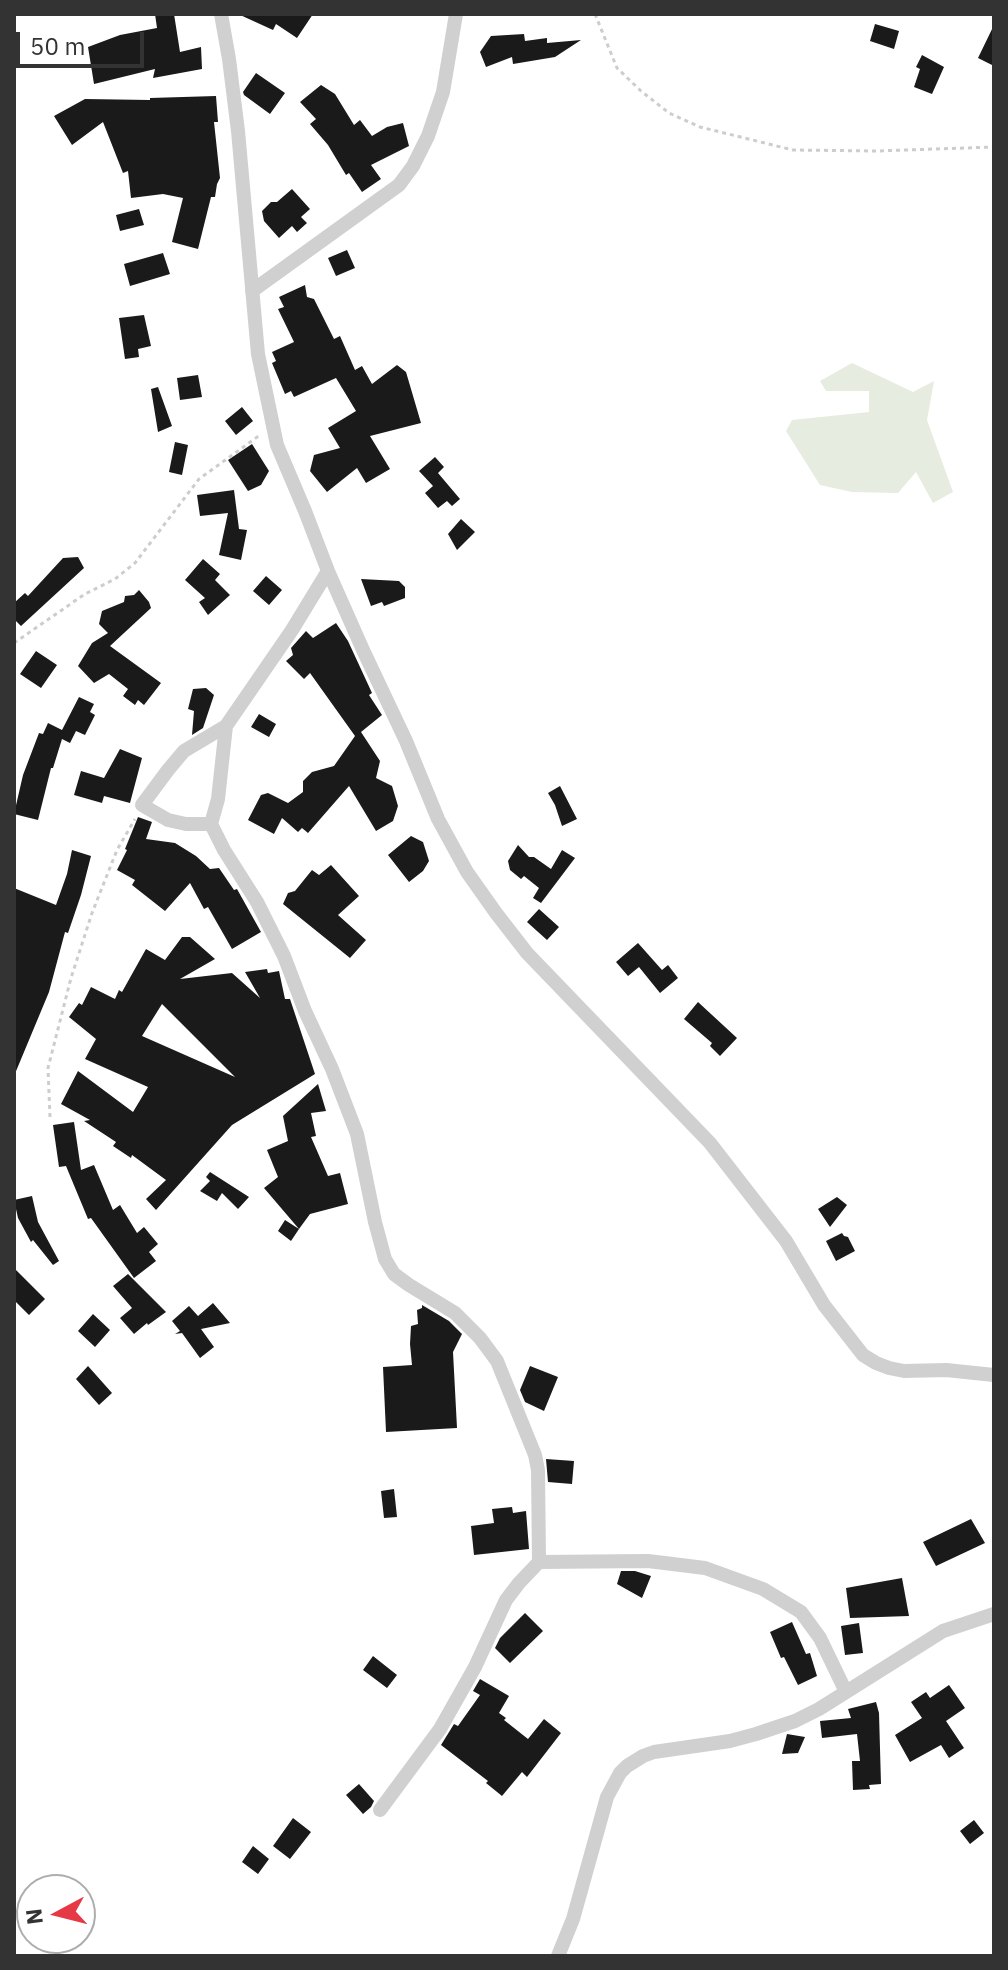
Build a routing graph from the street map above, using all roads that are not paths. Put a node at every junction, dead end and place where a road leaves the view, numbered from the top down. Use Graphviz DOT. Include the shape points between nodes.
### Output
graph roads {
  1 [pos="221,14"];
  2 [pos="456,14"];
  3 [pos="252,291"];
  4 [pos="328,571"];
  5 [pos="226,726"];
  6 [pos="211,824"];
  7 [pos="994,1375"];
  8 [pos="539,1562"];
  9 [pos="994,1614"];
  10 [pos="846,1692"];
  11 [pos="380,1810"];
  12 [pos="558,1956"];
  1 -- 3 [label="street"];
  2 -- 3 [label="street" via="443,92 413,166 399,185"];
  3 -- 4 [label="street" via="258,354 277,445"];
  4 -- 5 [label="street"];
  4 -- 7 [label="street" via="438,819 467,872 527,953 710,1143 786,1241 824,1305 863,1355 904,1371"];
  5 -- 6 [label="street"];
  5 -- 6 [label="street" via="184,751 142,805 168,820"];
  6 -- 8 [label="street" via="277,942 332,1069 357,1134 385,1259 394,1274 455,1313 497,1361 535,1455"];
  8 -- 10 [label="street" via="648,1561 705,1568 763,1589 801,1612"];
  8 -- 11 [label="street" via="506,1600 440,1729"];
  9 -- 10 [label="street" via="943,1631"];
  10 -- 12 [label="street" via="776,1728 654,1752 627,1766 607,1797"];
}
